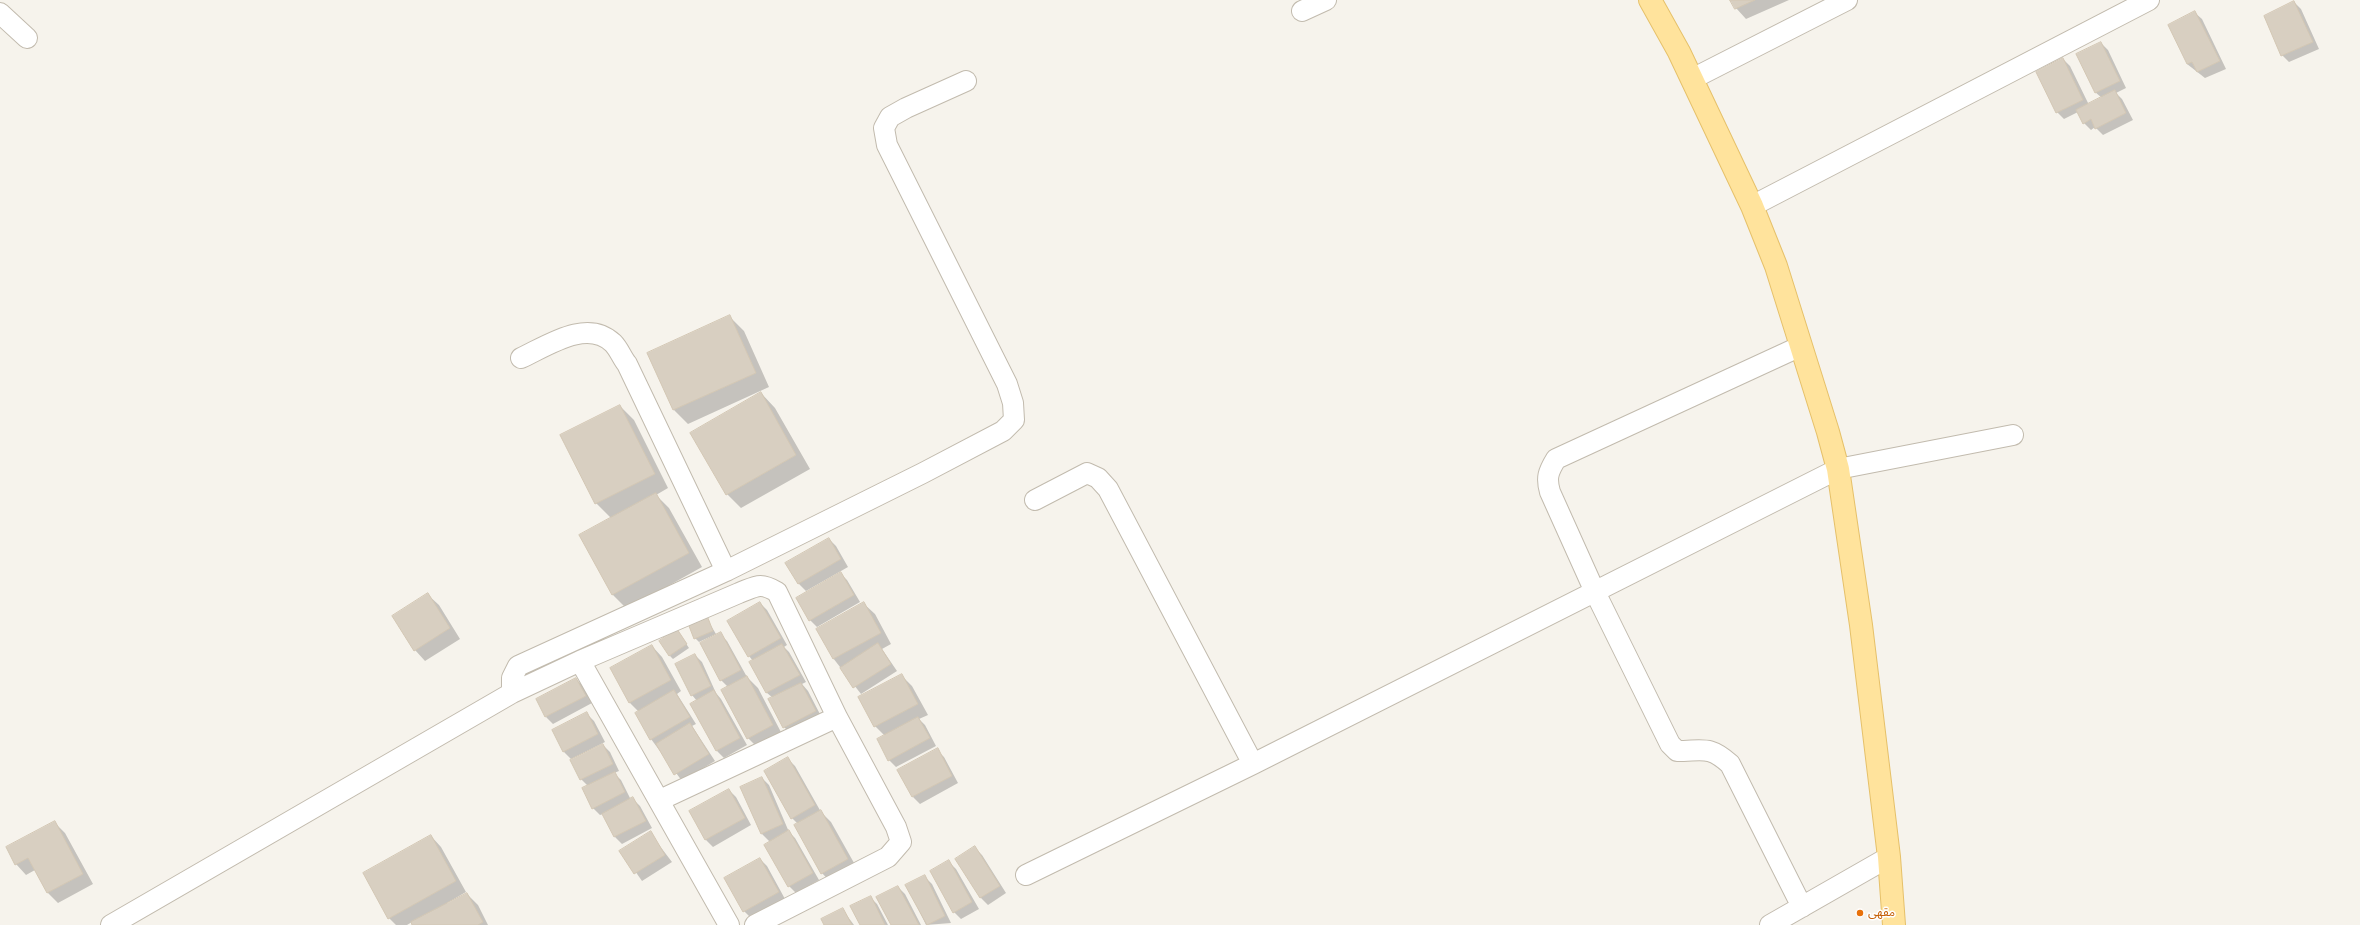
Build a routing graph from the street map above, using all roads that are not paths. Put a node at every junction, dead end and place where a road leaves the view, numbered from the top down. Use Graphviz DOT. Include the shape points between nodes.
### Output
graph roads {
  1 [pos="1326,0"];
  2 [pos="1650,0"];
  3 [pos="1847,0"];
  4 [pos="2149,0"];
  5 [pos="1302,11"];
  6 [pos="0,13"];
  7 [pos="27,38"];
  8 [pos="1692,79"];
  9 [pos="966,81"];
  10 [pos="1752,206"];
  11 [pos="1801,346"];
  12 [pos="521,358"];
  13 [pos="2013,435"];
  14 [pos="1838,469"];
  15 [pos="1035,500"];
  16 [pos="726,570"];
  17 [pos="1595,592"];
  18 [pos="580,660"];
  19 [pos="512,693"];
  20 [pos="837,718"];
  21 [pos="1253,764"];
  22 [pos="660,800"];
  23 [pos="1889,857"];
  24 [pos="1026,875"];
  25 [pos="1802,907"];
  26 [pos="111,925"];
  27 [pos="729,925"];
  28 [pos="755,925"];
  29 [pos="1770,925"];
  30 [pos="1894,925"];
  1 -- 5 [label="street"];
  2 -- 8 [label="main road"];
  3 -- 8 [label="street"];
  4 -- 10 [label="street"];
  6 -- 7 [label="street"];
  8 -- 10 [label="main road"];
  9 -- 16 [label="street" via="890,117 884,128 887,145 1007,384 1013,403 1014,420 1002,431 923,473"];
  10 -- 11 [label="main road" via="1776,266"];
  11 -- 14 [label="main road"];
  11 -- 17 [label="street" via="1556,459 1547,478 1550,492"];
  12 -- 16 [label="street" via="577,332 596,334 613,343 627,364"];
  13 -- 14 [label="street"];
  14 -- 17 [label="street"];
  14 -- 23 [label="main road" via="1861,625"];
  15 -- 21 [label="street" via="1087,473 1098,478 1108,489"];
  16 -- 19 [label="street" via="518,666 512,678"];
  17 -- 21 [label="street"];
  17 -- 25 [label="street" via="1670,744 1677,751 1701,749 1718,753 1730,764"];
  18 -- 19 [label="street"];
  18 -- 20 [label="street" via="759,585 766,586 777,592"];
  18 -- 22 [label="street"];
  19 -- 26 [label="street"];
  20 -- 22 [label="street"];
  20 -- 28 [label="street" via="896,827 901,842 888,857"];
  21 -- 24 [label="street"];
  22 -- 27 [label="street"];
  23 -- 25 [label="street"];
  23 -- 30 [label="main road"];
  25 -- 29 [label="street"];
}
